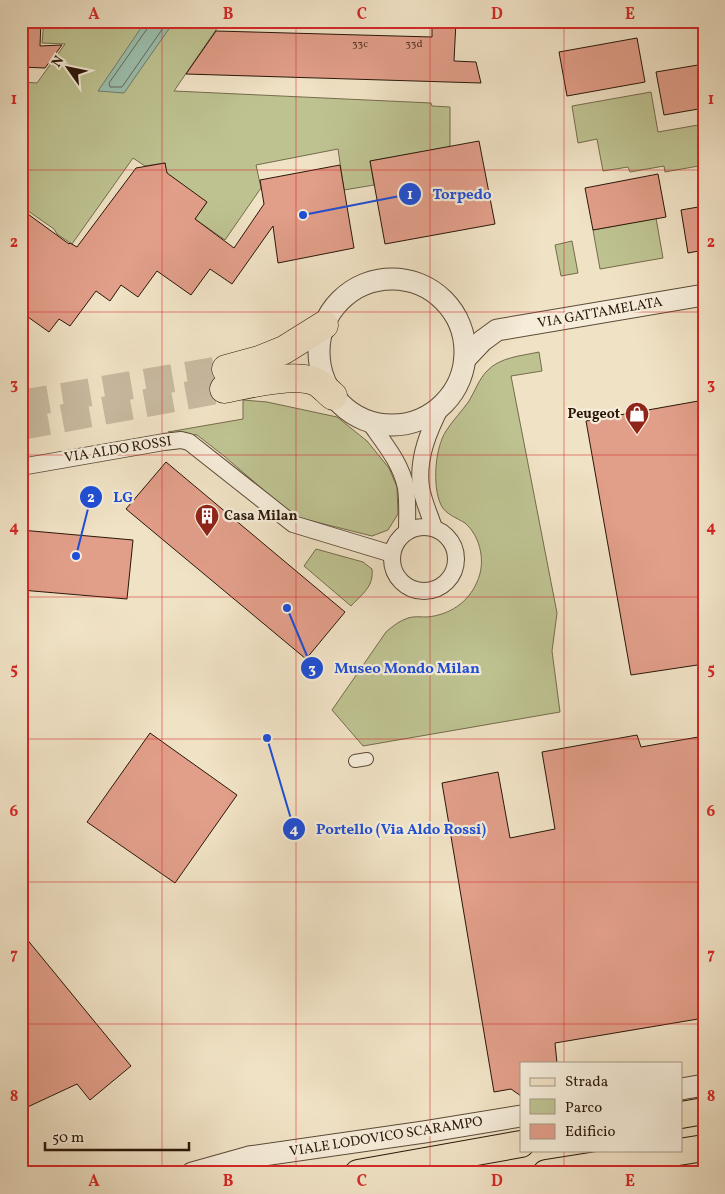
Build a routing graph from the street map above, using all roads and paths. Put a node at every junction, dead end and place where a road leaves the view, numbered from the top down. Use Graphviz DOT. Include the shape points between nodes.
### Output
graph roads {
  1 [pos="704,295"];
  2 [pos="456,316"];
  3 [pos="324,325"];
  4 [pos="497,330"];
  5 [pos="465,359"];
  6 [pos="333,396"];
  7 [pos="442,406"];
  8 [pos="370,422"];
  9 [pos="21,467"];
  10 [pos="434,528"];
  11 [pos="407,532"];
  12 [pos="392,554"];
  13 [pos="704,1085"];
  14 [pos="682,1089"];
  15 [pos="704,1111"];
  16 [pos="682,1115"];
  17 [pos="520,1116"];
  18 [pos="520,1144"];
  19 [pos="704,1148"];
  20 [pos="682,1151"];
  21 [pos="679,1152"];
  22 [pos="192,1173"];
  23 [pos="358,1173"];
  24 [pos="546,1173"];
  1 -- 4 [label="street, VIA GATTAMELATA"];
  2 -- 3 [label="street" via="441,298 421,285 399,279 375,281 354,290 336,305"];
  2 -- 4 [label="street, VIA GATTAMELATA"];
  2 -- 5 [label="street" via="464,337"];
  3 -- 6 [label="street" via="319,343 319,362"];
  3 -- 6 [label="highway" via="284,350 225,379 265,381 302,378 317,382"];
  4 -- 5 [label="street, VIA GATTAMELATA"];
  5 -- 7 [label="street" via="454,392"];
  6 -- 8 [label="street" via="349,412"];
  7 -- 8 [label="street" via="427,417 408,424 389,426"];
  7 -- 10 [label="street" via="428,434 421,464 422,488"];
  8 -- 11 [label="street" via="402,472 407,499"];
  9 -- 12 [label="street, VIA ALDO ROSSI" via="181,440 189,442 293,524"];
  10 -- 11 [label="street" via="424,526"];
  10 -- 12 [label="street" via="444,533 456,551 454,572 439,588 429,592 408,588 394,573"];
  11 -- 12 [label="street" via="394,545"];
  13 -- 14 [label="street"];
  15 -- 16 [label="main road"];
  17 -- 22 [label="street, VIALE LODOVICO SCARAMPO" via="249,1157"];
  18 -- 23 [label="main road, VIALE LODOVICO SCARAMPO"];
  19 -- 20 [label="main road"];
  21 -- 24 [label="main road"];
}
